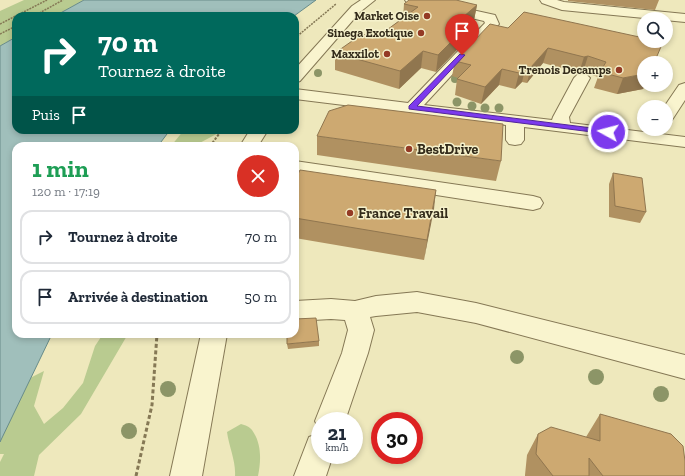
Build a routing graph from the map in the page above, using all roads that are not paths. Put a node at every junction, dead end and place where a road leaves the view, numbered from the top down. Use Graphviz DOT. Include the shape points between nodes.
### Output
graph roads {
  1 [pos="370,0"];
  2 [pos="411,0"];
  3 [pos="546,0"];
  4 [pos="685,18"];
  5 [pos="299,73"];
  6 [pos="582,78"];
  7 [pos="685,88"];
  8 [pos="299,94"];
  9 [pos="673,106"];
  10 [pos="412,108"];
  11 [pos="515,121"];
  12 [pos="562,126"];
  13 [pos="637,132"];
  14 [pos="666,136"];
  15 [pos="515,140"];
  16 [pos="685,142"];
  17 [pos="299,168"];
  18 [pos="533,203"];
  19 [pos="299,311"];
  20 [pos="355,311"];
  21 [pos="213,338"];
  22 [pos="685,367"];
  23 [pos="333,412"];
  24 [pos="314,464"];
  25 [pos="186,476"];
  26 [pos="310,476"];
  1 -- 5 [label="street" via="356,9"];
  2 -- 10 [label="street" via="490,18 492,24"];
  3 -- 4 [label="street" via="562,6"];
  6 -- 12 [label="street" via="561,117"];
  7 -- 9 [label="street"];
  8 -- 10 [label="street"];
  10 -- 11 [label="street"];
  11 -- 12 [label="street"];
  11 -- 15 [label="street"];
  12 -- 13 [label="street"];
  14 -- 16 [label="street"];
  17 -- 18 [label="street"];
  19 -- 20 [label="street"];
  20 -- 22 [label="street" via="417,302 476,313"];
  20 -- 23 [label="street" via="361,330"];
  21 -- 25 [label="street"];
  24 -- 26 [label="street"];
}
